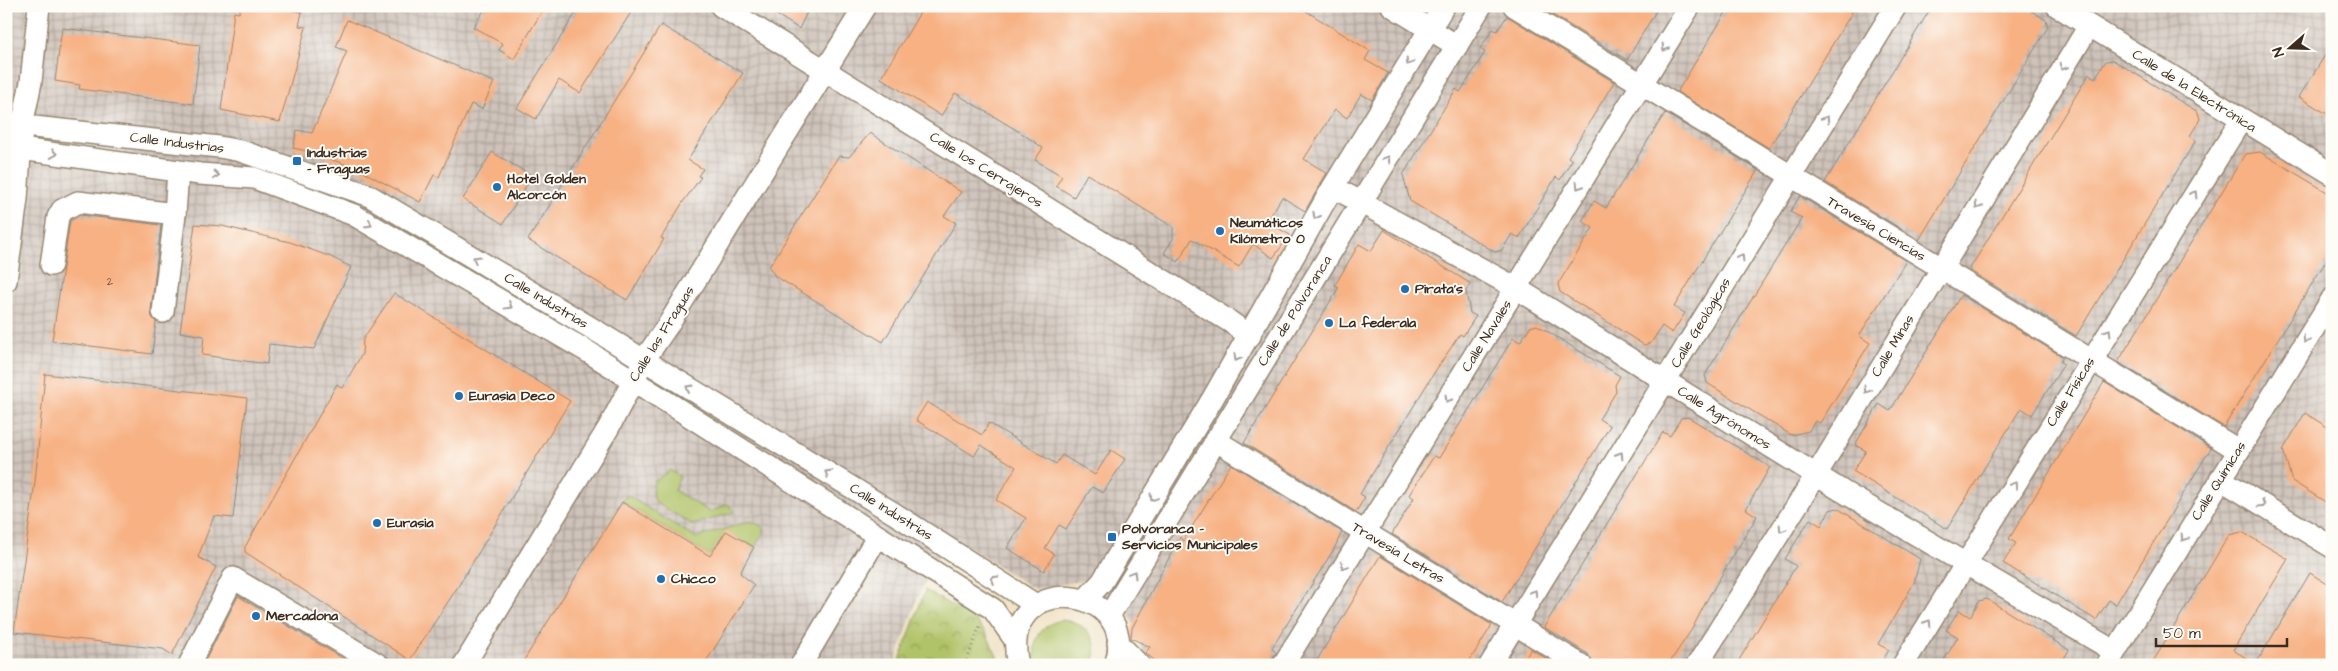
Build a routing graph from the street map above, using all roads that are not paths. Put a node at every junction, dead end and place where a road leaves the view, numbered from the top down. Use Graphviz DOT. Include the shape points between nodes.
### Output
graph roads {
  1 [pos="39,6"];
  2 [pos="721,6"];
  3 [pos="865,6"];
  4 [pos="1392,6"];
  5 [pos="1444,6"];
  6 [pos="1481,6"];
  7 [pos="1514,6"];
  8 [pos="1690,6"];
  9 [pos="1896,6"];
  10 [pos="2057,6"];
  11 [pos="2089,26"];
  12 [pos="1430,29"];
  13 [pos="1456,46"];
  14 [pos="824,70"];
  15 [pos="1641,85"];
  16 [pos="2241,120"];
  17 [pos="14,125"];
  18 [pos="14,148"];
  19 [pos="178,171"];
  20 [pos="2332,174"];
  21 [pos="1790,176"];
  22 [pos="1333,187"];
  23 [pos="1362,201"];
  24 [pos="175,214"];
  25 [pos="51,265"];
  26 [pos="1940,268"];
  27 [pos="6,281"];
  28 [pos="1516,288"];
  29 [pos="2332,299"];
  30 [pos="163,312"];
  31 [pos="1250,336"];
  32 [pos="644,360"];
  33 [pos="2091,360"];
  34 [pos="632,380"];
  35 [pos="1666,382"];
  36 [pos="1215,440"];
  37 [pos="2238,450"];
  38 [pos="1816,475"];
  39 [pos="2220,479"];
  40 [pos="1365,532"];
  41 [pos="877,537"];
  42 [pos="2332,547"];
  43 [pos="1965,564"];
  44 [pos="1085,600"];
  45 [pos="1036,605"];
  46 [pos="1109,616"];
  47 [pos="1515,624"];
  48 [pos="1015,640"];
  49 [pos="1118,643"];
  50 [pos="2111,658"];
  51 [pos="189,665"];
  52 [pos="379,665"];
  53 [pos="464,665"];
  54 [pos="801,665"];
  55 [pos="1018,665"];
  56 [pos="1115,665"];
  57 [pos="1139,665"];
  58 [pos="1283,665"];
  59 [pos="1490,665"];
  60 [pos="1581,665"];
  61 [pos="1697,665"];
  62 [pos="1903,665"];
  1 -- 17 [label="street" via="31,82"];
  2 -- 14 [label="street, Calle los Cerrajeros"];
  3 -- 14 [label="street, Calle las Fraguas"];
  4 -- 12 [label="street"];
  5 -- 12 [label="street, Calle de Polvoranca"];
  6 -- 13 [label="street, Calle de Polvoranca"];
  7 -- 15 [label="street, Travesía Ciencias"];
  8 -- 15 [label="street, Calle Navales, one-way"];
  21 -- 9 [label="street, Calle Geológicas, one-way"];
  10 -- 11 [label="street, Calle de la Electrónica"];
  11 -- 16 [label="street, Calle de la Electrónica"];
  11 -- 26 [label="street, Calle Minas, one-way"];
  12 -- 13 [label="street"];
  12 -- 22 [label="street, Calle de Polvoranca, one-way"];
  23 -- 13 [label="street, Calle de Polvoranca, one-way"];
  14 -- 31 [label="street, Calle los Cerrajeros"];
  14 -- 32 [label="street, Calle las Fraguas"];
  15 -- 21 [label="street, Travesía Ciencias"];
  15 -- 28 [label="street, Calle Navales, one-way"];
  16 -- 20 [label="street, Calle de la Electrónica"];
  33 -- 16 [label="street, Calle Físicas, one-way"];
  17 -- 18 [label="street"];
  32 -- 17 [label="street, Calle Industrias, one-way" via="368,195 234,150"];
  18 -- 19 [label="street, Calle Industrias, one-way"];
  18 -- 27 [label="street"];
  19 -- 24 [label="street"];
  19 -- 34 [label="street, Calle Industrias, one-way" via="254,178 354,215"];
  21 -- 26 [label="street, Travesía Ciencias"];
  35 -- 21 [label="street, Calle Geológicas, one-way"];
  22 -- 23 [label="street, Calle Agrónomos"];
  22 -- 31 [label="street, Calle de Polvoranca, one-way"];
  23 -- 28 [label="street, Calle Agrónomos"];
  23 -- 36 [label="street, Calle de Polvoranca"];
  24 -- 25 [label="street" via="78,202 62,210 58,217"];
  24 -- 30 [label="street"];
  26 -- 33 [label="street, Travesía Ciencias"];
  26 -- 38 [label="street, Calle Minas, one-way"];
  28 -- 35 [label="street, Calle Agrónomos"];
  28 -- 40 [label="street, Calle Navales, one-way"];
  29 -- 37 [label="street, Calle Químicas, one-way"];
  31 -- 44 [label="street, Calle de Polvoranca, one-way" via="1102,582"];
  32 -- 34 [label="street, Calle las Fraguas"];
  45 -- 32 [label="street, Calle Industrias, one-way"];
  33 -- 37 [label="street, Travesía Ciencias"];
  43 -- 33 [label="street, Calle Físicas, one-way"];
  34 -- 41 [label="street, Calle Industrias"];
  34 -- 53 [label="street, Calle las Fraguas" via="609,427"];
  35 -- 38 [label="street, Calle Agrónomos"];
  47 -- 35 [label="street, Calle Geológicas, one-way"];
  36 -- 40 [label="street, Travesía Letras"];
  46 -- 36 [label="street, Calle de Polvoranca, one-way"];
  37 -- 39 [label="street, Calle Químicas"];
  38 -- 43 [label="street, Calle Agrónomos"];
  38 -- 61 [label="street, Calle Minas, one-way"];
  39 -- 42 [label="street, one-way"];
  39 -- 50 [label="street, Calle Químicas, one-way"];
  40 -- 47 [label="street, Travesía Letras"];
  40 -- 58 [label="street, Calle Navales, one-way"];
  41 -- 48 [label="street, Calle Industrias" via="993,609"];
  41 -- 54 [label="street"];
  43 -- 50 [label="street, Calle Agrónomos"];
  62 -- 43 [label="street, Calle Físicas, one-way"];
  44 -- 45 [label="street" via="1054,597"];
  44 -- 46 [label="street"];
  45 -- 48 [label="street" via="1022,622"];
  46 -- 49 [label="street"];
  47 -- 59 [label="street, Calle Geológicas"];
  47 -- 60 [label="street, Travesía Letras"];
  48 -- 55 [label="street"];
  49 -- 56 [label="street"];
  49 -- 57 [label="street"];
  51 -- 52 [label="street" via="233,578"];
}
